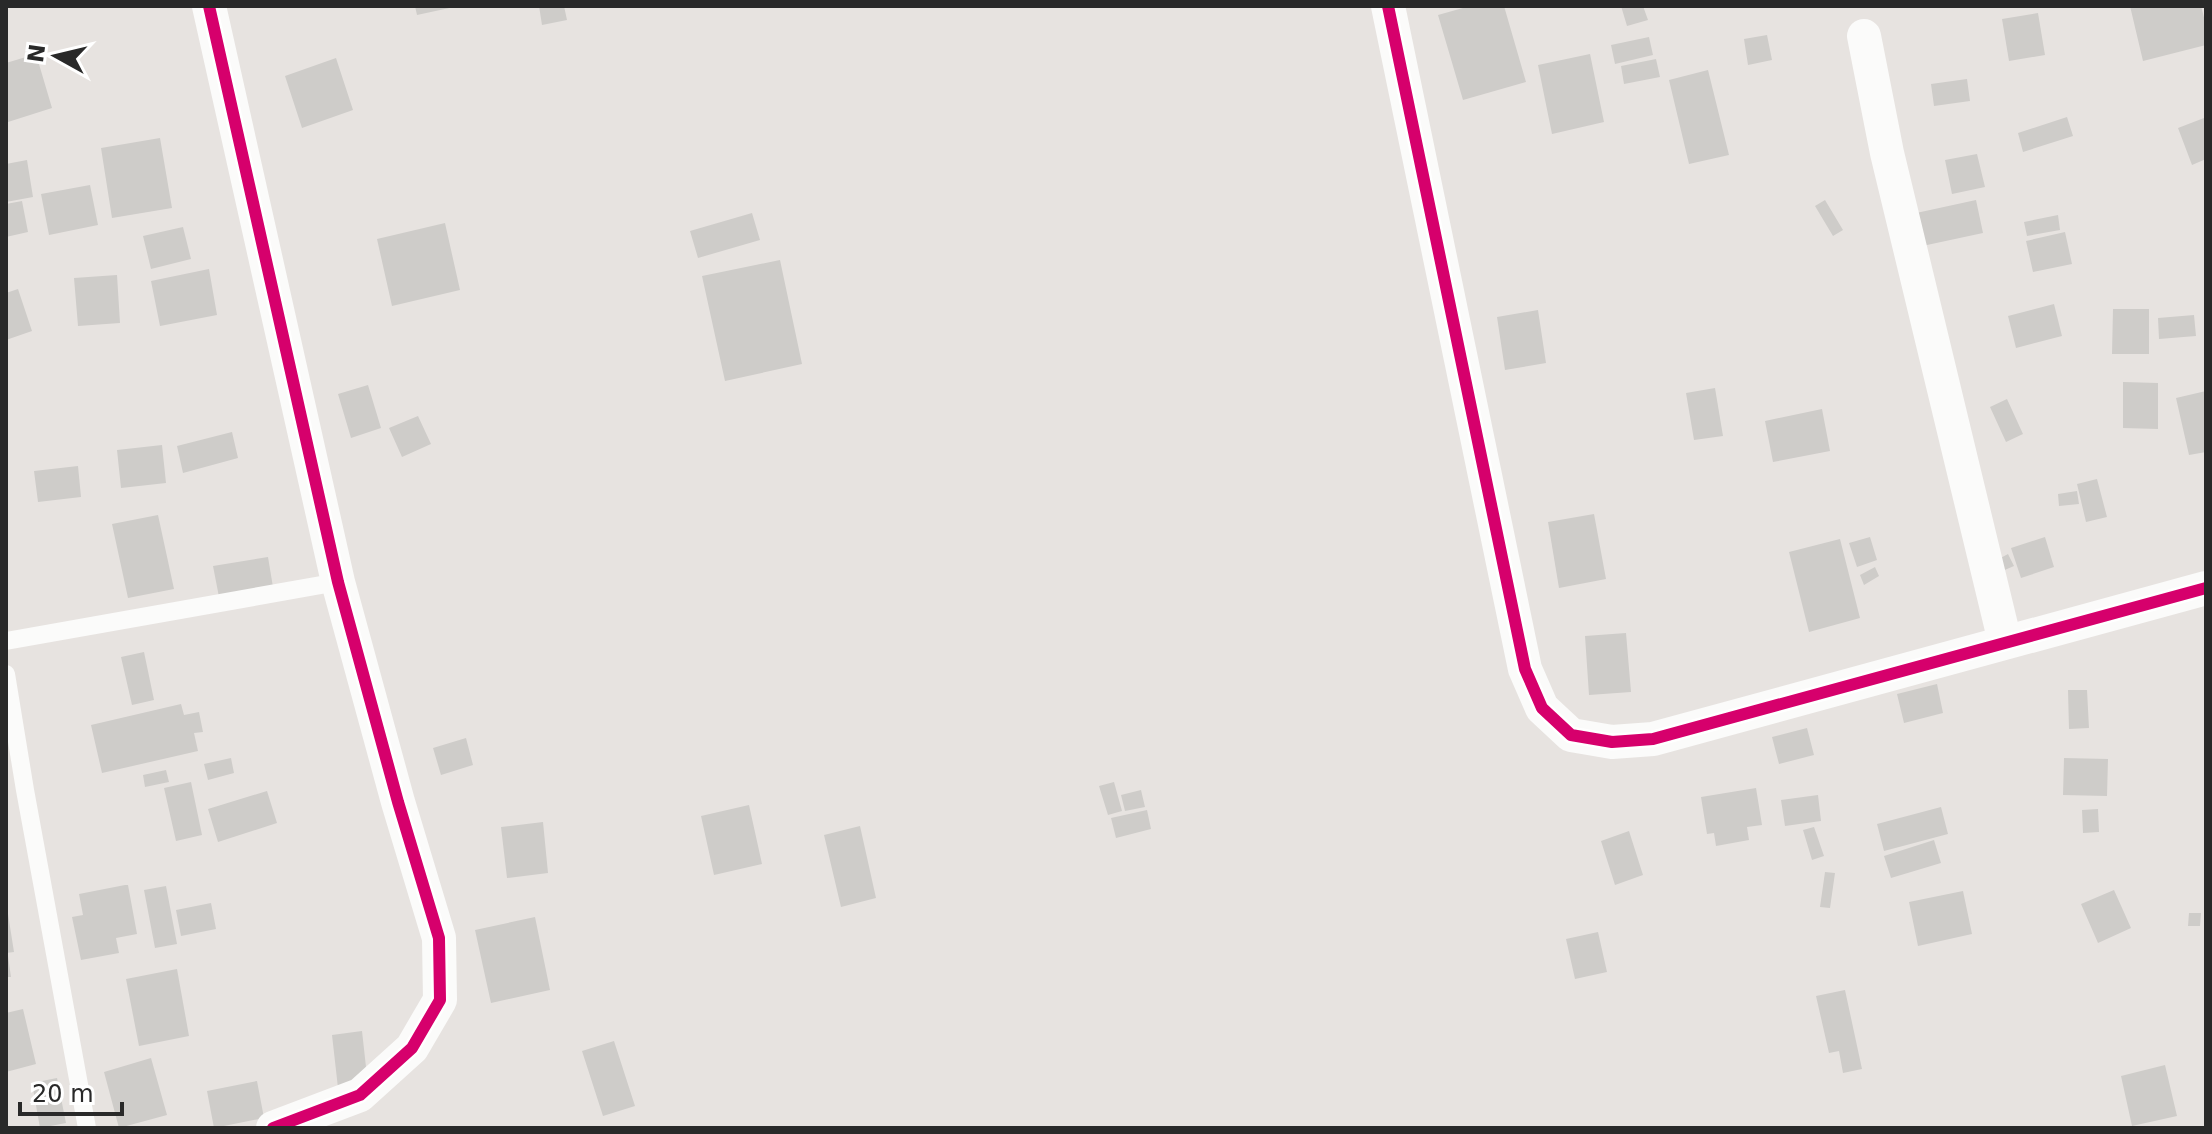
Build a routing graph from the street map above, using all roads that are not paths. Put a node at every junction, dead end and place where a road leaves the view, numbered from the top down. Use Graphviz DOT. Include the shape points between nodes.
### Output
graph roads {
  1 [pos="209,6"];
  2 [pos="1388,6"];
  3 [pos="1864,36"];
  4 [pos="338,582"];
  5 [pos="2206,588"];
  6 [pos="6,641"];
  7 [pos="2005,642"];
  8 [pos="6,674"];
  9 [pos="87,1128"];
  10 [pos="273,1128"];
  1 -- 4 [label="street"];
  2 -- 7 [label="street" via="1525,669 1542,708 1571,735 1612,742 1653,739"];
  3 -- 7 [label="street" via="1887,153"];
  4 -- 6 [label="lane"];
  4 -- 10 [label="street" via="439,938 440,1000 412,1048 360,1095"];
  5 -- 7 [label="street"];
  8 -- 9 [label="lane"];
}
